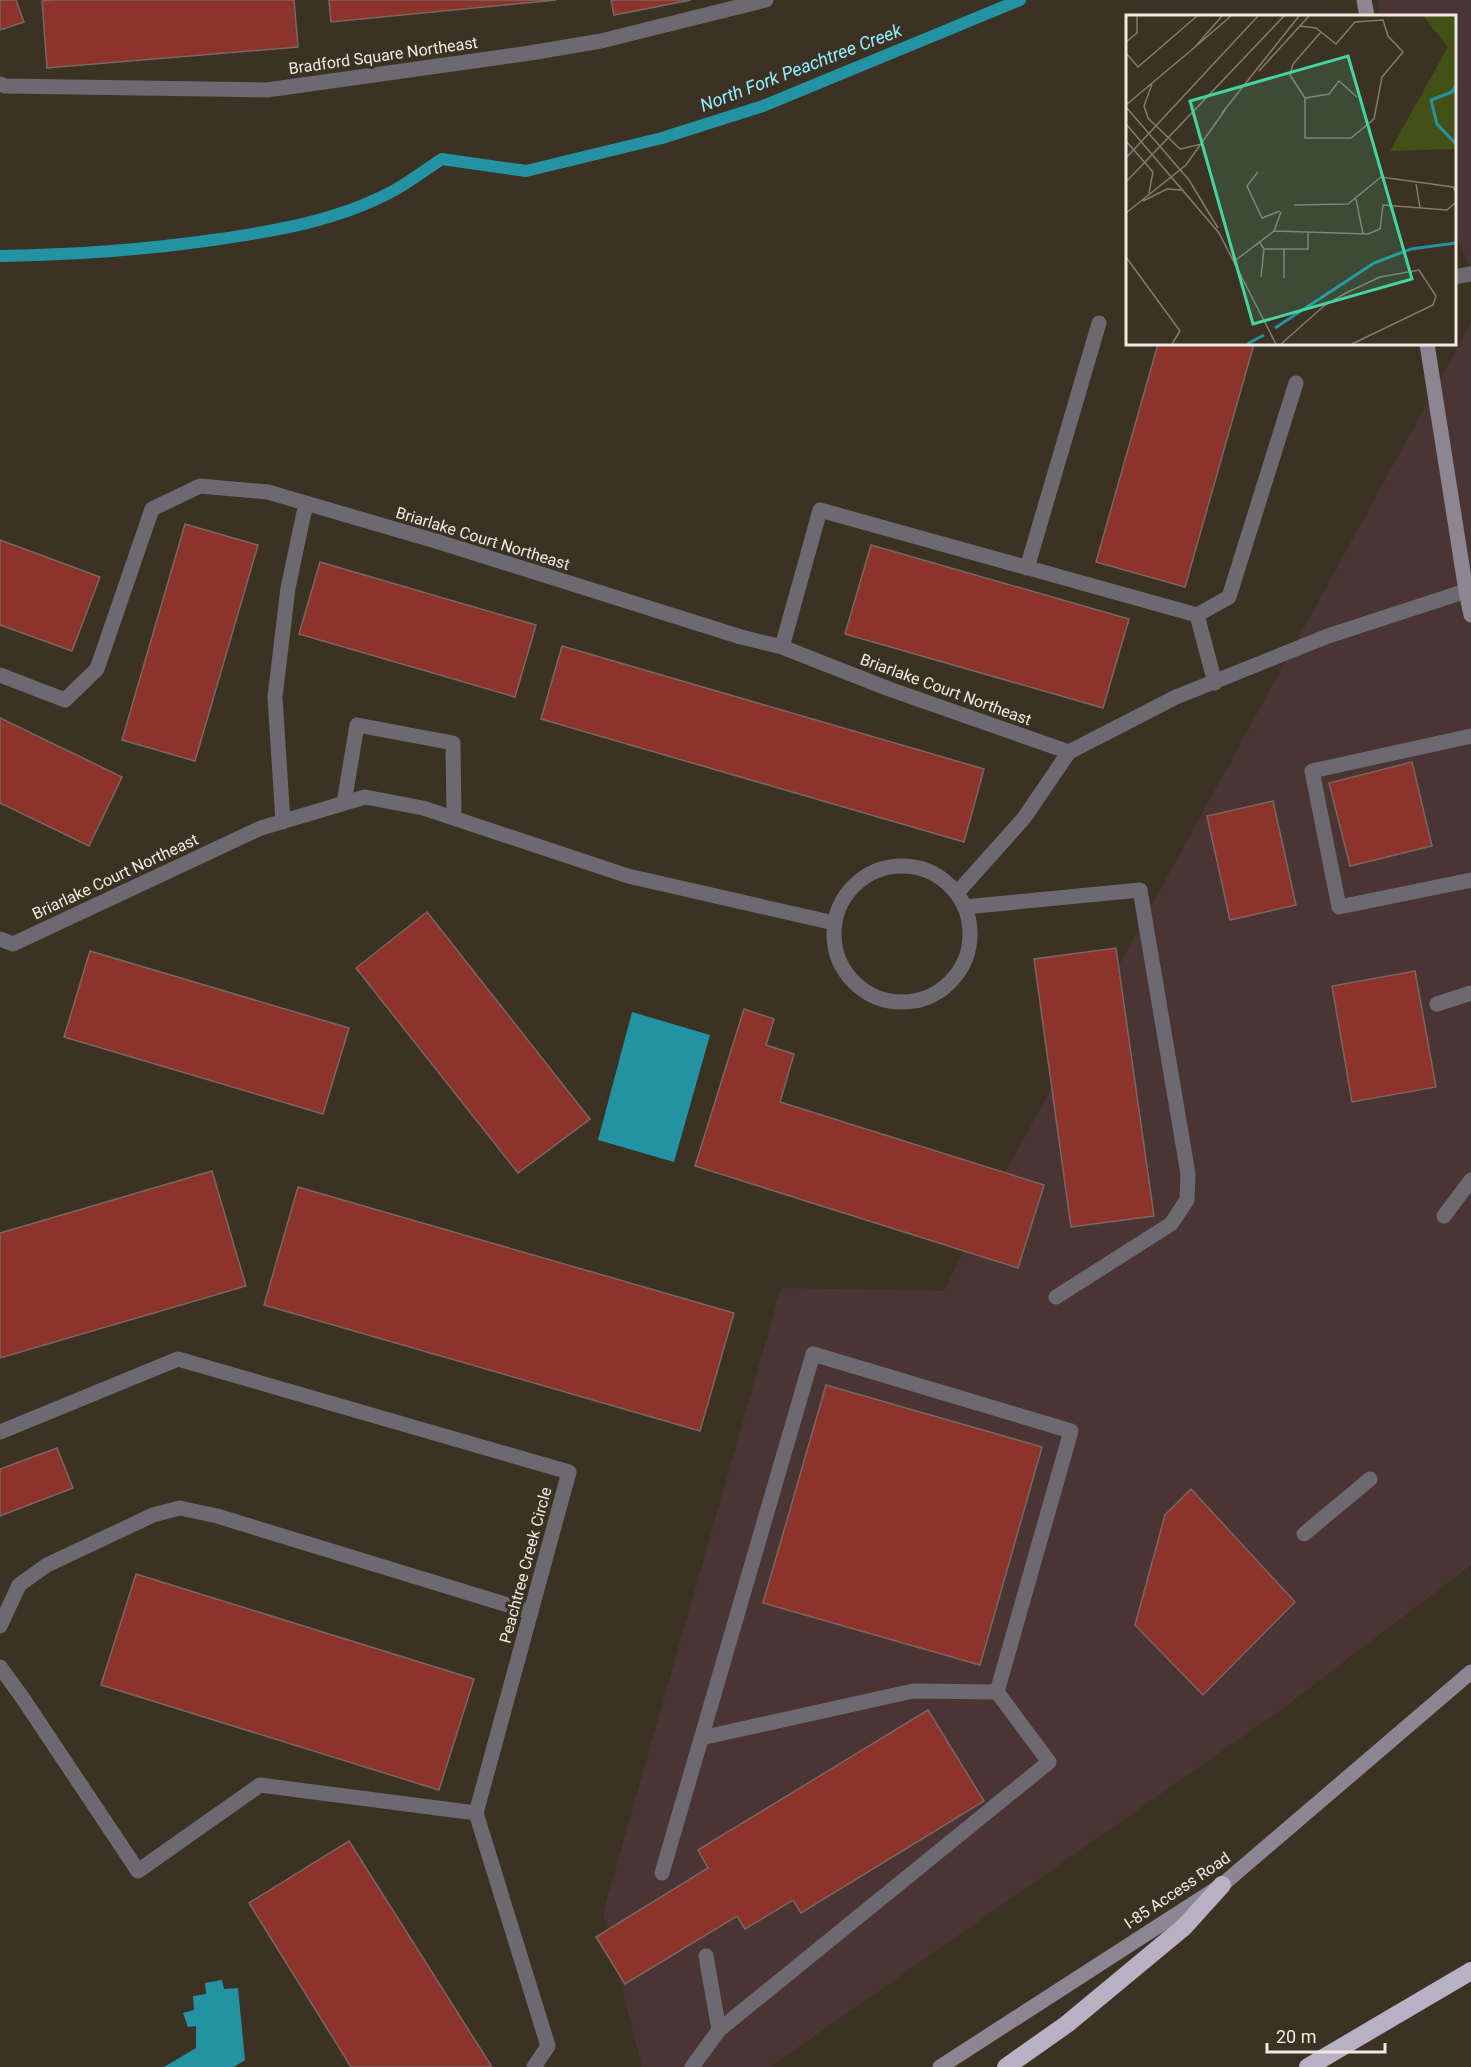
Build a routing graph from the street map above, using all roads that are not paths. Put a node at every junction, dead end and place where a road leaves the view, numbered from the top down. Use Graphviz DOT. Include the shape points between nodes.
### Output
graph roads {
  1 [pos="766,0"];
  2 [pos="1368,0"];
  3 [pos="1367,15"];
  4 [pos="0,84"];
  5 [pos="1471,274"];
  6 [pos="1456,277"];
  7 [pos="1099,323"];
  8 [pos="1427,345"];
  9 [pos="1296,383"];
  10 [pos="306,503"];
  11 [pos="1027,568"];
  12 [pos="1466,591"];
  13 [pos="1197,615"];
  14 [pos="1471,615"];
  15 [pos="782,647"];
  16 [pos="0,675"];
  17 [pos="1215,683"];
  18 [pos="1471,736"];
  19 [pos="1069,752"];
  20 [pos="344,803"];
  21 [pos="454,818"];
  22 [pos="282,822"];
  23 [pos="1471,880"];
  24 [pos="961,900"];
  25 [pos="834,923"];
  26 [pos="0,939"];
  27 [pos="1471,993"];
  28 [pos="1437,1004"];
  29 [pos="1471,1180"];
  30 [pos="1444,1216"];
  31 [pos="1056,1297"];
  32 [pos="0,1432"];
  33 [pos="1370,1479"];
  34 [pos="1304,1534"];
  35 [pos="531,1612"];
  36 [pos="0,1626"];
  37 [pos="0,1667"];
  38 [pos="1470,1674"];
  39 [pos="998,1692"];
  40 [pos="701,1738"];
  41 [pos="476,1813"];
  42 [pos="662,1873"];
  43 [pos="1222,1885"];
  44 [pos="706,1956"];
  45 [pos="1471,1971"];
  46 [pos="718,2030"];
  47 [pos="534,2067"];
  48 [pos="692,2067"];
  49 [pos="940,2067"];
  50 [pos="1006,2067"];
  51 [pos="1308,2067"];
  1 -- 4 [label="street, Bradford Square Northeast" via="601,41 267,90"];
  2 -- 3 [label="main road"];
  5 -- 6 [label="street"];
  7 -- 11 [label="street"];
  8 -- 12 [label="main road"];
  9 -- 13 [label="street" via="1229,597"];
  10 -- 15 [label="street, Briarlake Court Northeast"];
  10 -- 16 [label="street, Briarlake Court Northeast" via="268,492 200,486 152,509 97,669 65,700"];
  10 -- 22 [label="street" via="288,588 275,697"];
  11 -- 13 [label="street"];
  11 -- 15 [label="street" via="820,510"];
  12 -- 14 [label="main road"];
  12 -- 17 [label="street" via="1328,636"];
  13 -- 17 [label="street"];
  15 -- 19 [label="street, Briarlake Court Northeast"];
  17 -- 19 [label="street" via="1176,697"];
  18 -- 23 [label="street" via="1312,771 1339,907"];
  19 -- 24 [label="street"];
  20 -- 21 [label="street, Briarlake Court Northeast" via="365,796"];
  20 -- 21 [label="street" via="357,725 453,743"];
  20 -- 22 [label="street, Briarlake Court Northeast"];
  21 -- 25 [label="street, Briarlake Court Northeast" via="628,876"];
  22 -- 26 [label="street, Briarlake Court Northeast" via="261,828 13,944"];
  24 -- 25 [label="street" via="941,878 921,868 876,870 856,883 842,901"];
  24 -- 25 [label="street" via="968,912 971,934 968,956 958,975 942,990 922,1000 900,1003 877,998 857,986 842,968 834,946"];
  24 -- 31 [label="street" via="1140,890 1188,1174 1187,1200 1171,1224"];
  27 -- 28 [label="street"];
  29 -- 30 [label="street"];
  32 -- 35 [label="street, Peachtree Creek Circle" via="178,1359 569,1472"];
  33 -- 34 [label="street"];
  35 -- 36 [label="street" via="180,1508 153,1515 47,1565 19,1585"];
  35 -- 41 [label="street, Peachtree Creek Circle"];
  37 -- 41 [label="street" via="138,1871 260,1785"];
  38 -- 43 [label="main road, I-85 Access Road"];
  39 -- 40 [label="street" via="914,1691"];
  39 -- 40 [label="street" via="1071,1431 813,1354"];
  39 -- 46 [label="street" via="1049,1762"];
  40 -- 42 [label="street"];
  41 -- 47 [label="street" via="548,2046"];
  43 -- 49 [label="main road, I-85 Access Road"];
  43 -- 50 [label="highway" via="1184,1927 1067,2024"];
  44 -- 46 [label="street"];
  45 -- 51 [label="highway"];
  46 -- 48 [label="street"];
}
